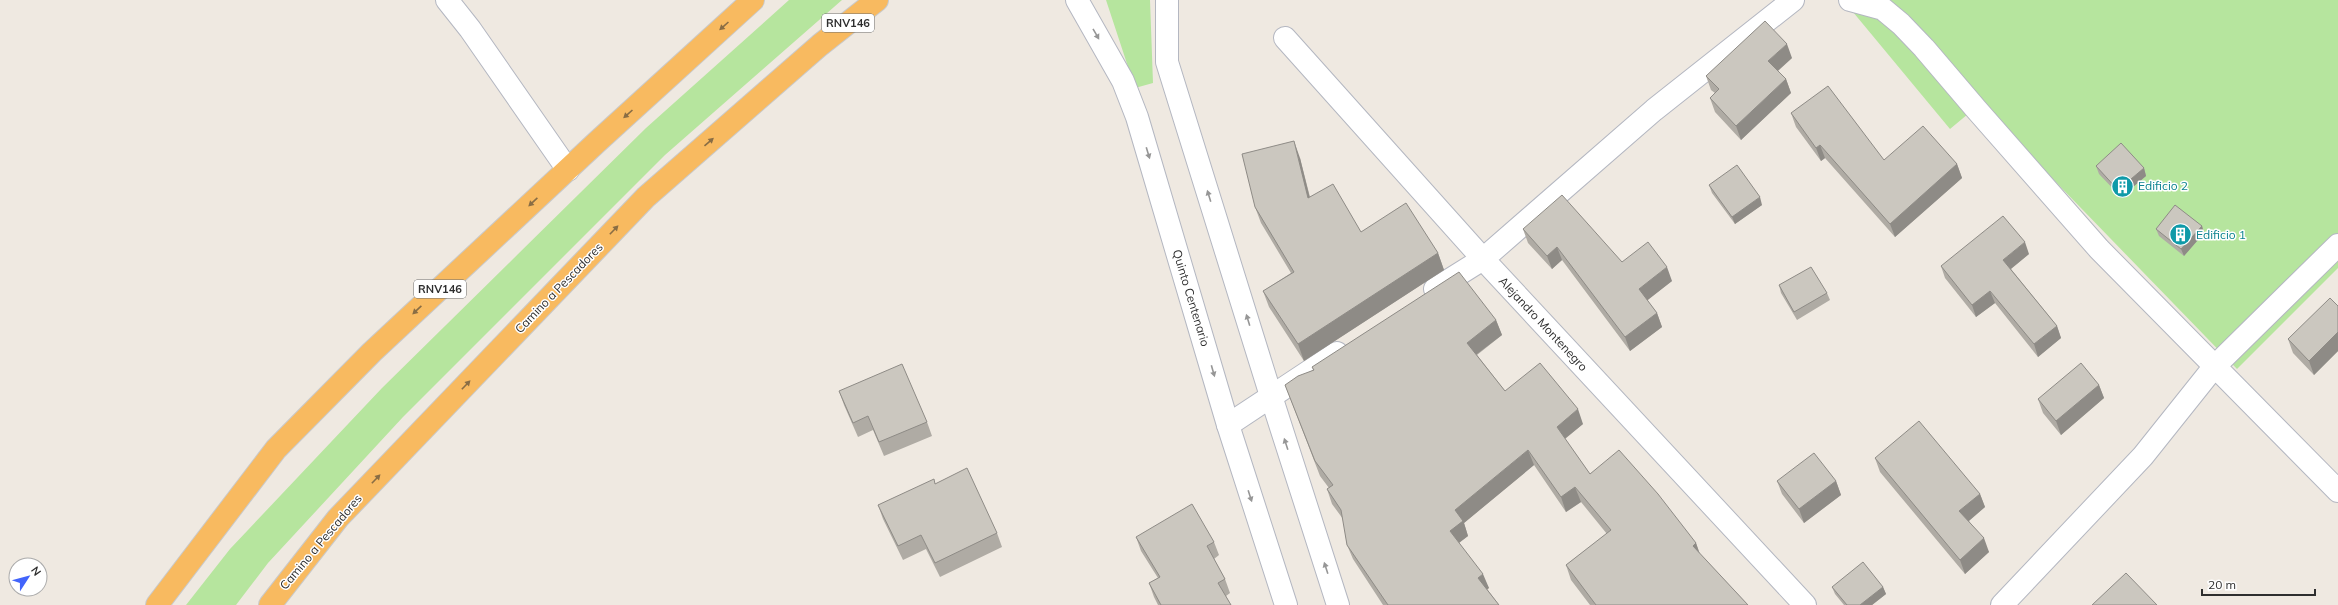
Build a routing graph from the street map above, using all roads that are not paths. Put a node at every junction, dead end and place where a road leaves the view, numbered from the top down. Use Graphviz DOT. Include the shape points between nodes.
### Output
graph roads {
  1 [pos="447,0"];
  2 [pos="753,0"];
  3 [pos="876,0"];
  4 [pos="1077,0"];
  5 [pos="1167,0"];
  6 [pos="1793,0"];
  7 [pos="1850,0"];
  8 [pos="1285,38"];
  9 [pos="568,170"];
  10 [pos="2338,245"];
  11 [pos="1483,258"];
  12 [pos="1416,302"];
  13 [pos="1357,340"];
  14 [pos="2214,366"];
  15 [pos="1271,396"];
  16 [pos="1228,425"];
  17 [pos="2338,491"];
  18 [pos="157,605"];
  19 [pos="270,605"];
  20 [pos="1286,605"];
  21 [pos="1338,605"];
  22 [pos="1805,605"];
  23 [pos="2002,605"];
  1 -- 9 [label="street"];
  2 -- 9 [label="highway, RNV146, one-way"];
  19 -- 3 [label="highway, Camino a Pescadores / RNV146, one-way" via="338,518 646,196 820,45"];
  4 -- 16 [label="street, Quinto Centenario, one-way" via="1123,81 1137,117"];
  15 -- 5 [label="street, one-way" via="1167,62"];
  6 -- 11 [label="street" via="1654,110"];
  7 -- 14 [label="street" via="1882,9 1915,38 2084,232"];
  8 -- 11 [label="street, Alejandro Montenegro"];
  9 -- 18 [label="highway, RNV146, one-way" via="372,352 276,448"];
  10 -- 14 [label="street"];
  11 -- 12 [label="street"];
  11 -- 22 [label="street, Alejandro Montenegro"];
  13 -- 15 [label="street"];
  14 -- 17 [label="street"];
  14 -- 23 [label="street" via="2143,456"];
  15 -- 16 [label="street"];
  21 -- 15 [label="street, one-way"];
  16 -- 20 [label="street, Quinto Centenario, one-way"];
}
